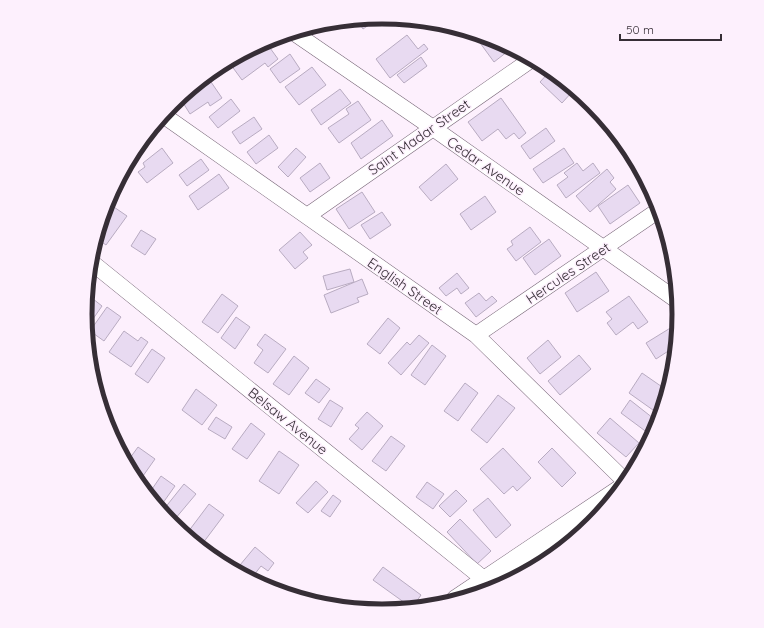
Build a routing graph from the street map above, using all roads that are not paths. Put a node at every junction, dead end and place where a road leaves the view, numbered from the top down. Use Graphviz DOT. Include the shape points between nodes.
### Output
graph roads {
  1 [pos="299,36"];
  2 [pos="527,63"];
  3 [pos="168,119"];
  4 [pos="432,128"];
  5 [pos="654,213"];
  6 [pos="307,216"];
  7 [pos="602,248"];
  8 [pos="96,267"];
  9 [pos="671,296"];
  10 [pos="476,336"];
  11 [pos="621,477"];
  12 [pos="595,510"];
  13 [pos="485,580"];
  14 [pos="470,590"];
  1 -- 4 [label="street, Cedar Avenue"];
  2 -- 4 [label="street, Saint Madar Street"];
  3 -- 6 [label="street, English Street"];
  4 -- 6 [label="street, Saint Madar Street"];
  4 -- 7 [label="street, Cedar Avenue"];
  5 -- 7 [label="street, Hercules Street"];
  6 -- 10 [label="street, English Street"];
  7 -- 9 [label="street, Cedar Avenue"];
  7 -- 10 [label="street, Hercules Street"];
  8 -- 13 [label="street, Belsaw Avenue"];
  10 -- 11 [label="street, English Street"];
  12 -- 13 [label="main road"];
  13 -- 14 [label="main road"];
}
